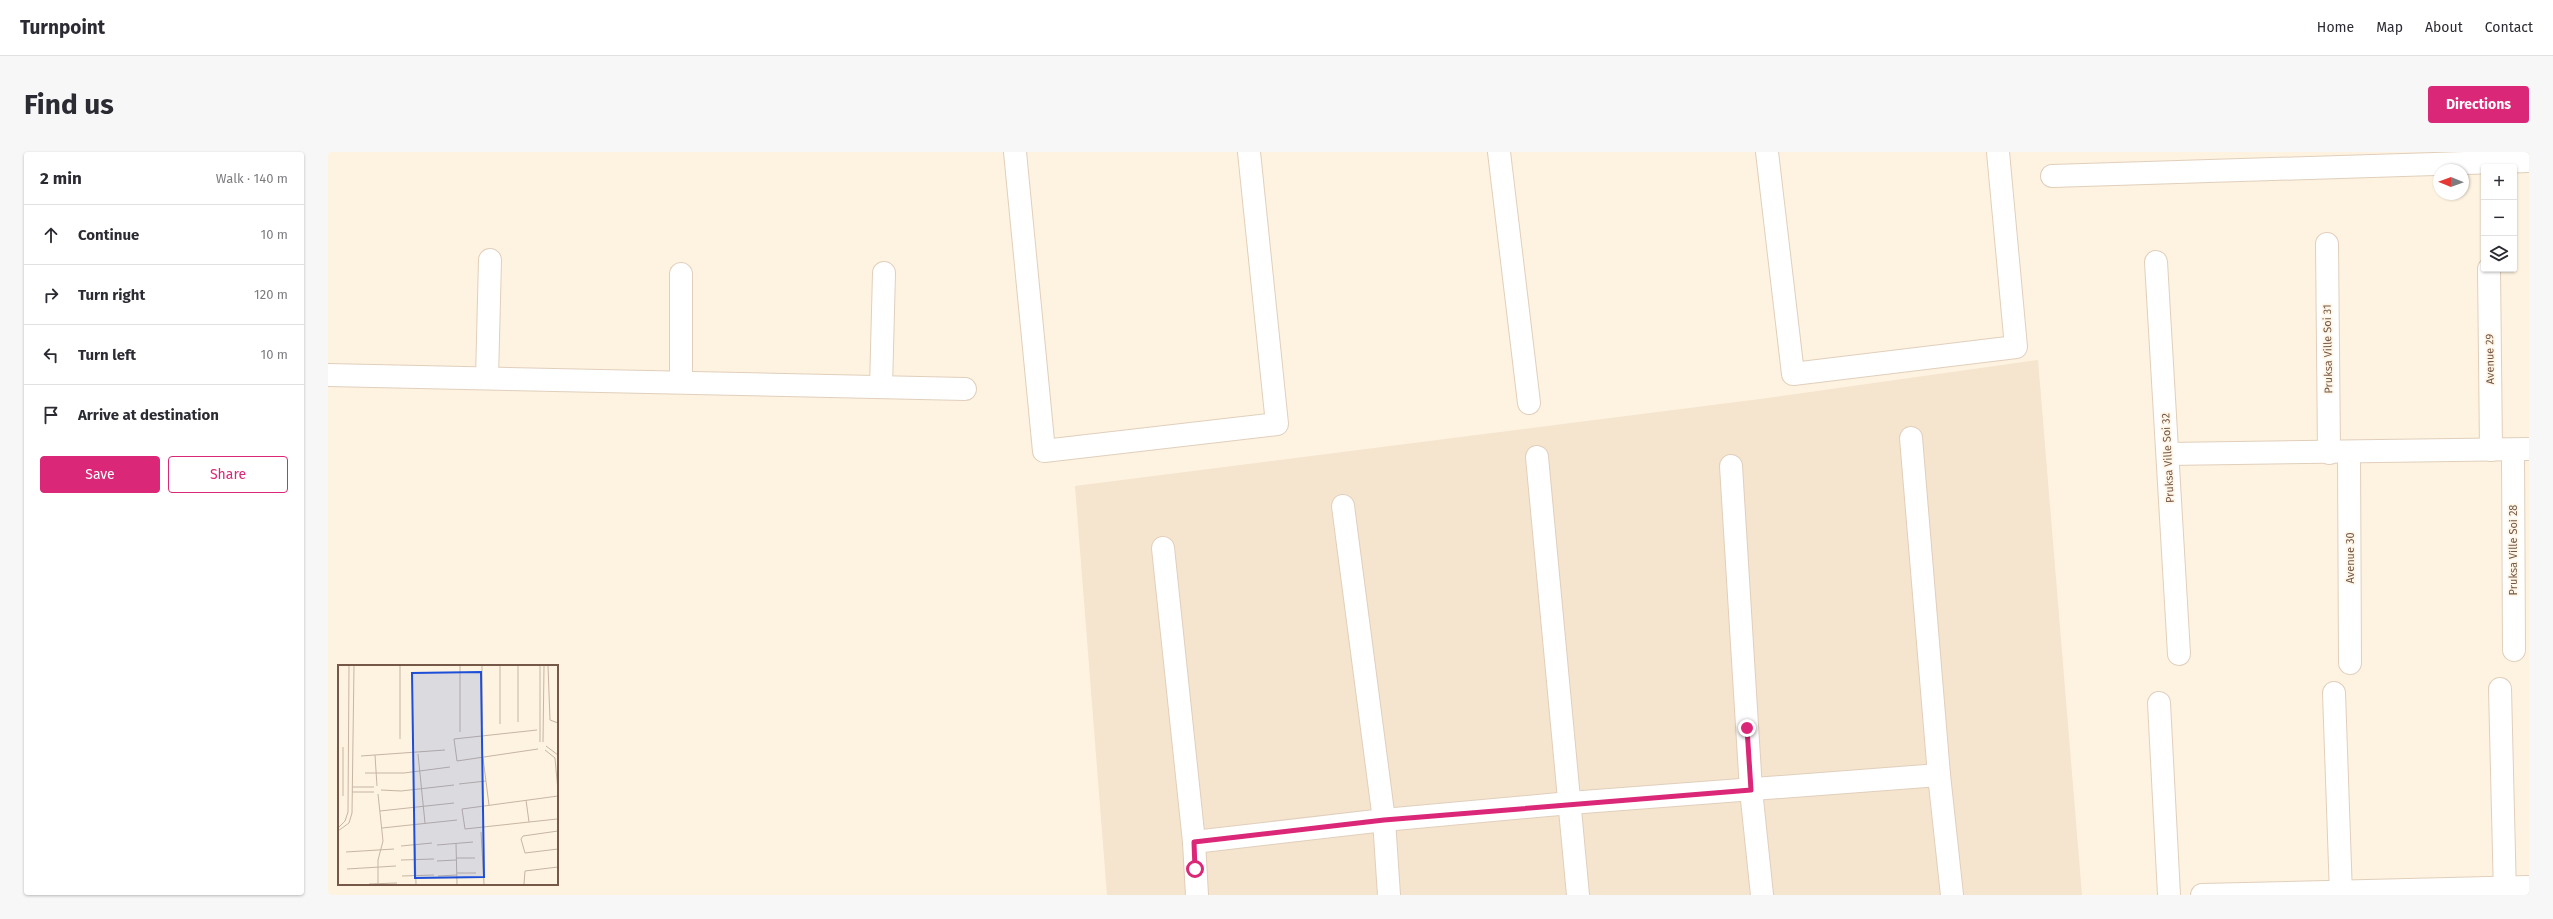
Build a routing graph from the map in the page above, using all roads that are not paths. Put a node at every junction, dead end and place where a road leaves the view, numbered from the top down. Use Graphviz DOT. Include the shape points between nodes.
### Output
graph roads {
  1 [pos="1015,152"];
  2 [pos="1249,152"];
  3 [pos="1499,152"];
  4 [pos="1767,152"];
  5 [pos="1998,152"];
  6 [pos="2267,161"];
  7 [pos="2529,161"];
  8 [pos="2052,176"];
  9 [pos="2327,244"];
  10 [pos="490,260"];
  11 [pos="2156,262"];
  12 [pos="2489,272"];
  13 [pos="884,273"];
  14 [pos="681,274"];
  15 [pos="328,375"];
  16 [pos="487,378"];
  17 [pos="681,382"];
  18 [pos="881,387"];
  19 [pos="964,389"];
  20 [pos="1529,403"];
  21 [pos="1911,438"];
  22 [pos="2491,450"];
  23 [pos="2521,450"];
  24 [pos="2339,453"];
  25 [pos="2168,454"];
  26 [pos="1537,457"];
  27 [pos="1731,466"];
  28 [pos="1343,506"];
  29 [pos="1163,548"];
  30 [pos="2514,650"];
  31 [pos="2178,654"];
  32 [pos="2350,663"];
  33 [pos="2500,689"];
  34 [pos="2334,693"];
  35 [pos="2159,703"];
  36 [pos="1939,775"];
  37 [pos="1751,790"];
  38 [pos="1570,803"];
  39 [pos="1384,820"];
  40 [pos="1194,842"];
  41 [pos="2529,887"];
  42 [pos="2505,891"];
  43 [pos="2341,893"];
  44 [pos="1197,895"];
  45 [pos="1389,895"];
  46 [pos="1578,895"];
  47 [pos="1762,895"];
  48 [pos="1952,895"];
  49 [pos="2169,895"];
  50 [pos="2202,895"];
  1 -- 2 [label="street" via="1044,451 1277,424"];
  3 -- 20 [label="street"];
  4 -- 5 [label="street" via="1793,374 2016,347"];
  6 -- 7 [label="street"];
  6 -- 8 [label="street"];
  9 -- 24 [label="street, Pruksa Ville Soi 31"];
  10 -- 16 [label="street"];
  11 -- 25 [label="street, Pruksa Ville Soi 32"];
  12 -- 22 [label="street, Avenue 29"];
  13 -- 18 [label="street"];
  14 -- 17 [label="street"];
  15 -- 16 [label="street"];
  16 -- 17 [label="street"];
  17 -- 18 [label="street"];
  18 -- 19 [label="street"];
  21 -- 36 [label="street"];
  22 -- 23 [label="street"];
  22 -- 24 [label="street"];
  23 -- 30 [label="street, Pruksa Ville Soi 28"];
  24 -- 25 [label="street"];
  24 -- 32 [label="street, Avenue 30"];
  25 -- 31 [label="street, Pruksa Ville Soi 32"];
  26 -- 38 [label="street"];
  27 -- 37 [label="street"];
  28 -- 39 [label="street"];
  29 -- 40 [label="street"];
  33 -- 42 [label="street"];
  34 -- 43 [label="street"];
  35 -- 49 [label="street"];
  36 -- 37 [label="street"];
  36 -- 48 [label="street"];
  37 -- 38 [label="street"];
  37 -- 47 [label="street"];
  38 -- 39 [label="street"];
  38 -- 46 [label="street"];
  39 -- 40 [label="street"];
  39 -- 45 [label="street"];
  40 -- 44 [label="street"];
  41 -- 42 [label="street"];
  42 -- 43 [label="street"];
  43 -- 50 [label="street"];
}
